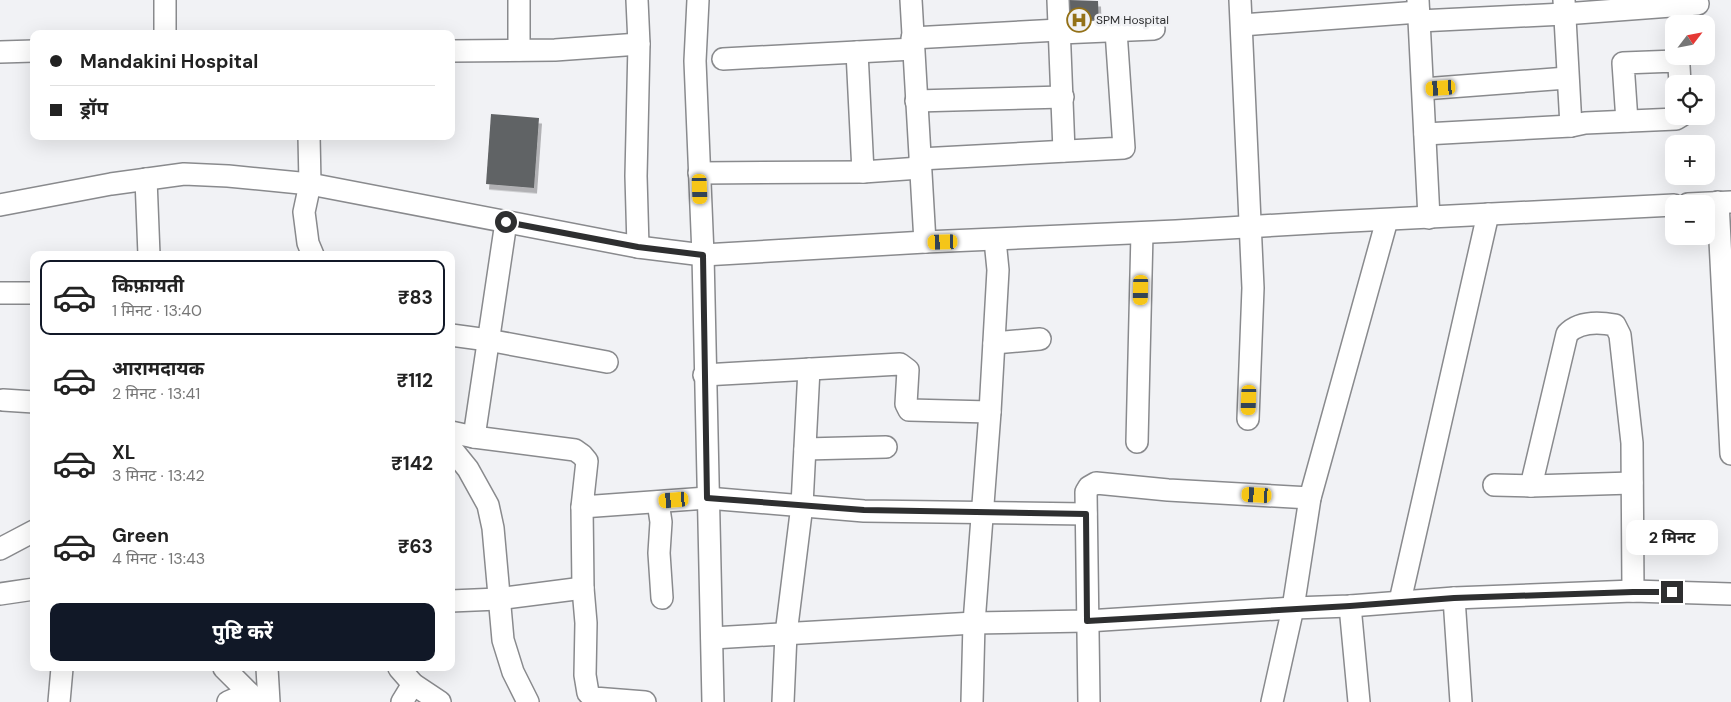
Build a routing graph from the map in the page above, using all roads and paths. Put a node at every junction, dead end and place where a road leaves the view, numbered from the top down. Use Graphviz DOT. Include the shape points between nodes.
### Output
graph roads {
  1 [pos="165,0"];
  2 [pos="519,0"];
  3 [pos="638,0"];
  4 [pos="698,0"];
  5 [pos="911,0"];
  6 [pos="1058,0"];
  7 [pos="1240,0"];
  8 [pos="1698,4"];
  9 [pos="1564,7"];
  10 [pos="1419,11"];
  11 [pos="1242,25"];
  12 [pos="1154,29"];
  13 [pos="165,30"];
  14 [pos="1116,31"];
  15 [pos="1060,32"];
  16 [pos="639,44"];
  17 [pos="912,44"];
  18 [pos="519,50"];
  19 [pos="30,51"];
  20 [pos="455,51"];
  21 [pos="0,52"];
  22 [pos="857,52"];
  23 [pos="723,60"];
  24 [pos="1680,75"];
  25 [pos="1567,78"];
  26 [pos="1422,89"];
  27 [pos="1063,97"];
  28 [pos="916,101"];
  29 [pos="1665,119"];
  30 [pos="1627,121"];
  31 [pos="1571,126"];
  32 [pos="1425,134"];
  33 [pos="309,140"];
  34 [pos="1064,151"];
  35 [pos="920,163"];
  36 [pos="863,172"];
  37 [pos="699,173"];
  38 [pos="146,179"];
  39 [pos="310,184"];
  40 [pos="1725,202"];
  41 [pos="0,205"];
  42 [pos="1665,205"];
  43 [pos="1488,214"];
  44 [pos="1429,218"];
  45 [pos="1387,220"];
  46 [pos="506,222"];
  47 [pos="1249,227"];
  48 [pos="1142,233"];
  49 [pos="995,240"];
  50 [pos="925,242"];
  51 [pos="638,247"];
  52 [pos="149,251"];
  53 [pos="311,251"];
  54 [pos="703,255"];
  55 [pos="0,293"];
  56 [pos="30,293"];
  57 [pos="455,336"];
  58 [pos="1040,339"];
  59 [pos="488,340"];
  60 [pos="994,343"];
  61 [pos="607,362"];
  62 [pos="809,368"];
  63 [pos="704,374"];
  64 [pos="4,400"];
  65 [pos="30,402"];
  66 [pos="990,412"];
  67 [pos="1248,419"];
  68 [pos="455,433"];
  69 [pos="474,437"];
  70 [pos="1138,442"];
  71 [pos="886,447"];
  72 [pos="805,449"];
  73 [pos="455,453"];
  74 [pos="1731,454"];
  75 [pos="1632,483"];
  76 [pos="1494,485"];
  77 [pos="1531,486"];
  78 [pos="707,498"];
  79 [pos="1310,498"];
  80 [pos="658,502"];
  81 [pos="802,505"];
  82 [pos="582,507"];
  83 [pos="982,512"];
  84 [pos="1086,514"];
  85 [pos="30,533"];
  86 [pos="0,549"];
  87 [pos="583,588"];
  88 [pos="30,590"];
  89 [pos="1633,592"];
  90 [pos="0,594"];
  91 [pos="1731,594"];
  92 [pos="662,598"];
  93 [pos="1454,598"];
  94 [pos="498,599"];
  95 [pos="455,601"];
  96 [pos="1400,601"];
  97 [pos="1350,606"];
  98 [pos="1292,608"];
  99 [pos="1087,621"];
  100 [pos="974,623"];
  101 [pos="786,634"];
  102 [pos="712,638"];
  103 [pos="62,671"];
  104 [pos="227,671"];
  105 [pos="267,671"];
  106 [pos="402,671"];
  107 [pos="413,684"];
  108 [pos="253,698"];
  109 [pos="59,702"];
  110 [pos="228,702"];
  111 [pos="269,702"];
  112 [pos="402,702"];
  113 [pos="440,702"];
  114 [pos="528,702"];
  115 [pos="644,702"];
  116 [pos="712,702"];
  117 [pos="783,702"];
  118 [pos="972,702"];
  119 [pos="1089,702"];
  120 [pos="1272,702"];
  121 [pos="1359,702"];
  122 [pos="1461,702"];
  1 -- 13 [label="street"];
  2 -- 18 [label="street"];
  3 -- 16 [label="street"];
  4 -- 37 [label="street"];
  5 -- 17 [label="street"];
  6 -- 15 [label="street"];
  7 -- 11 [label="street"];
  8 -- 9 [label="street"];
  9 -- 10 [label="street"];
  9 -- 25 [label="street"];
  10 -- 11 [label="street"];
  10 -- 26 [label="street"];
  11 -- 47 [label="street"];
  12 -- 14 [label="street"];
  14 -- 15 [label="street"];
  14 -- 34 [label="street" via="1124,148"];
  15 -- 17 [label="street"];
  15 -- 27 [label="street"];
  16 -- 18 [label="street"];
  16 -- 51 [label="street"];
  17 -- 22 [label="street"];
  17 -- 28 [label="street"];
  18 -- 20 [label="street"];
  19 -- 21 [label="street"];
  22 -- 23 [label="street"];
  22 -- 36 [label="street"];
  24 -- 30 [label="street" via="1676,61 1623,63"];
  25 -- 26 [label="street"];
  25 -- 31 [label="street"];
  26 -- 32 [label="street"];
  27 -- 28 [label="street"];
  27 -- 34 [label="street"];
  28 -- 35 [label="street"];
  29 -- 30 [label="street"];
  30 -- 31 [label="street"];
  31 -- 32 [label="street"];
  32 -- 44 [label="street"];
  33 -- 39 [label="street"];
  34 -- 35 [label="street"];
  35 -- 36 [label="street"];
  35 -- 50 [label="street"];
  36 -- 37 [label="street"];
  37 -- 54 [label="street"];
  38 -- 39 [label="street" via="184,174"];
  38 -- 41 [label="street"];
  38 -- 52 [label="street"];
  39 -- 46 [label="street"];
  39 -- 53 [label="street" via="304,212"];
  40 -- 74 [label="street"];
  42 -- 43 [label="street"];
  43 -- 44 [label="street"];
  43 -- 96 [label="street"];
  44 -- 45 [label="street"];
  45 -- 47 [label="street"];
  45 -- 79 [label="street"];
  46 -- 51 [label="street"];
  46 -- 59 [label="street"];
  47 -- 48 [label="street"];
  47 -- 67 [label="street" via="1253,288"];
  48 -- 49 [label="street"];
  48 -- 70 [label="street"];
  49 -- 50 [label="street"];
  49 -- 60 [label="street" via="998,270"];
  50 -- 54 [label="street"];
  51 -- 54 [label="street"];
  54 -- 63 [label="street"];
  55 -- 56 [label="street"];
  57 -- 59 [label="street"];
  58 -- 60 [label="street"];
  59 -- 61 [label="street"];
  59 -- 69 [label="street"];
  60 -- 66 [label="street"];
  62 -- 63 [label="street"];
  62 -- 66 [label="street" via="900,364 908,370 906,404 909,410"];
  62 -- 72 [label="street"];
  63 -- 78 [label="street"];
  64 -- 65 [label="street"];
  66 -- 83 [label="street"];
  68 -- 69 [label="street"];
  69 -- 82 [label="street" via="574,450 582,455 586,461"];
  71 -- 72 [label="street"];
  72 -- 81 [label="street"];
  73 -- 94 [label="street" via="488,505 493,528"];
  75 -- 77 [label="street"];
  75 -- 77 [label="street" via="1632,443 1620,335 1615,325 1601,322 1581,325 1567,334"];
  75 -- 89 [label="street"];
  76 -- 77 [label="street"];
  78 -- 80 [label="street"];
  78 -- 81 [label="street"];
  78 -- 102 [label="street"];
  79 -- 84 [label="street" via="1096,483 1086,492"];
  79 -- 98 [label="street"];
  80 -- 82 [label="street"];
  80 -- 92 [label="street"];
  81 -- 83 [label="street" via="864,510"];
  81 -- 101 [label="street"];
  82 -- 87 [label="street"];
  83 -- 84 [label="street"];
  83 -- 100 [label="street"];
  84 -- 99 [label="street"];
  85 -- 86 [label="street"];
  87 -- 94 [label="street"];
  87 -- 115 [label="street" via="588,693 594,698"];
  88 -- 90 [label="street"];
  89 -- 91 [label="street"];
  89 -- 93 [label="street"];
  93 -- 96 [label="street"];
  93 -- 122 [label="street"];
  94 -- 95 [label="street"];
  94 -- 114 [label="street" via="502,640"];
  96 -- 97 [label="street"];
  97 -- 98 [label="street"];
  97 -- 121 [label="street"];
  98 -- 99 [label="street"];
  98 -- 120 [label="street"];
  99 -- 100 [label="street"];
  99 -- 119 [label="street"];
  100 -- 101 [label="street"];
  100 -- 118 [label="street"];
  101 -- 102 [label="street"];
  101 -- 117 [label="street"];
  102 -- 116 [label="street"];
  103 -- 109 [label="street"];
  104 -- 108 [label="street"];
  105 -- 111 [label="street"];
  106 -- 107 [label="street"];
  107 -- 112 [label="street"];
  107 -- 113 [label="street"];
  108 -- 110 [label="street"];
}
